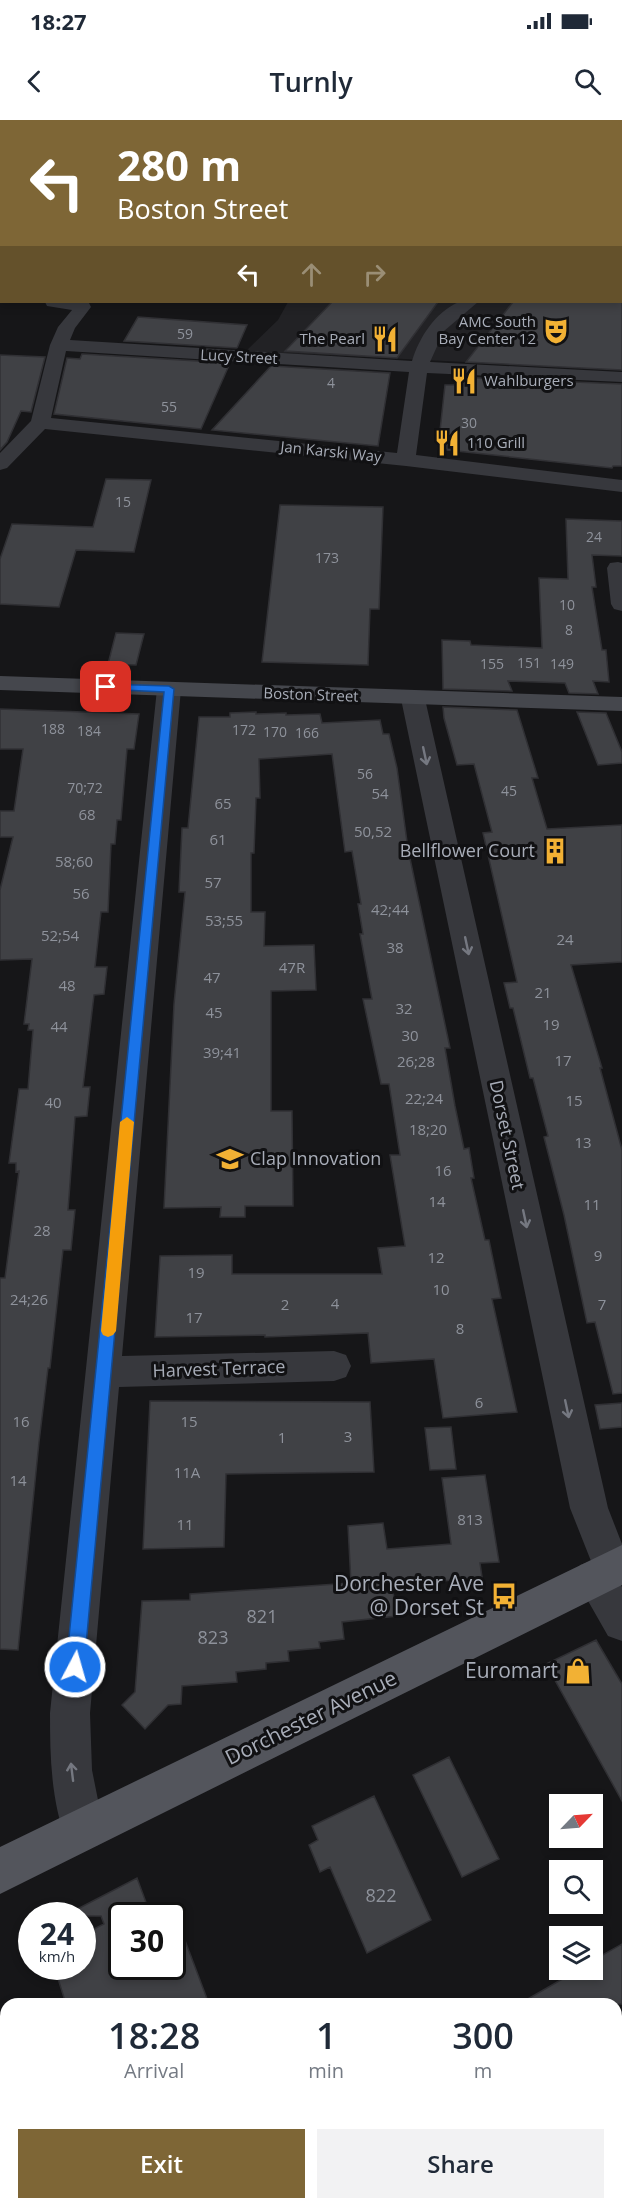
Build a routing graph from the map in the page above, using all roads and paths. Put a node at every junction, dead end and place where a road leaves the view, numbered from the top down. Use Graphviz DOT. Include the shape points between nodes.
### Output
graph roads {
  1 [pos="70,303"];
  2 [pos="469,303"];
  3 [pos="86,304"];
  4 [pos="58,345"];
  5 [pos="420,367"];
  6 [pos="622,377"];
  7 [pos="40,423"];
  8 [pos="406,460"];
  9 [pos="0,464"];
  10 [pos="622,486"];
  11 [pos="618,568"];
  12 [pos="622,604"];
  13 [pos="0,683"];
  14 [pos="169,689"];
  15 [pos="413,699"];
  16 [pos="622,704"];
  17 [pos="334,1366"];
  18 [pos="105,1372"];
  19 [pos="610,1570"];
  20 [pos="622,1622"];
  21 [pos="83,1830"];
  22 [pos="0,1871"];
  1 -- 3 [label="street"];
  2 -- 5 [label="street" via="436,328"];
  3 -- 4 [label="street"];
  4 -- 5 [label="street, Lucy Street"];
  4 -- 7 [label="street"];
  5 -- 6 [label="street, Lucy Street"];
  5 -- 8 [label="street"];
  7 -- 8 [label="street, Jan Karski Way"];
  7 -- 9 [label="street"];
  8 -- 10 [label="street, Jan Karski Way"];
  11 -- 12 [label="street"];
  13 -- 14 [label="main road, Boston Street"];
  14 -- 15 [label="main road, Boston Street"];
  14 -- 18 [label="street"];
  15 -- 16 [label="main road, Boston Street"];
  15 -- 19 [label="street, Dorset Street, one-way" via="589,1508"];
  17 -- 18 [label="street, Harvest Terrace"];
  21 -- 18 [label="street, one-way" via="71,1770 70,1713"];
  19 -- 20 [label="street, Dorset Street"];
  19 -- 21 [label="main road, Dorchester Avenue"];
  21 -- 22 [label="main road, Dorchester Avenue"];
}
